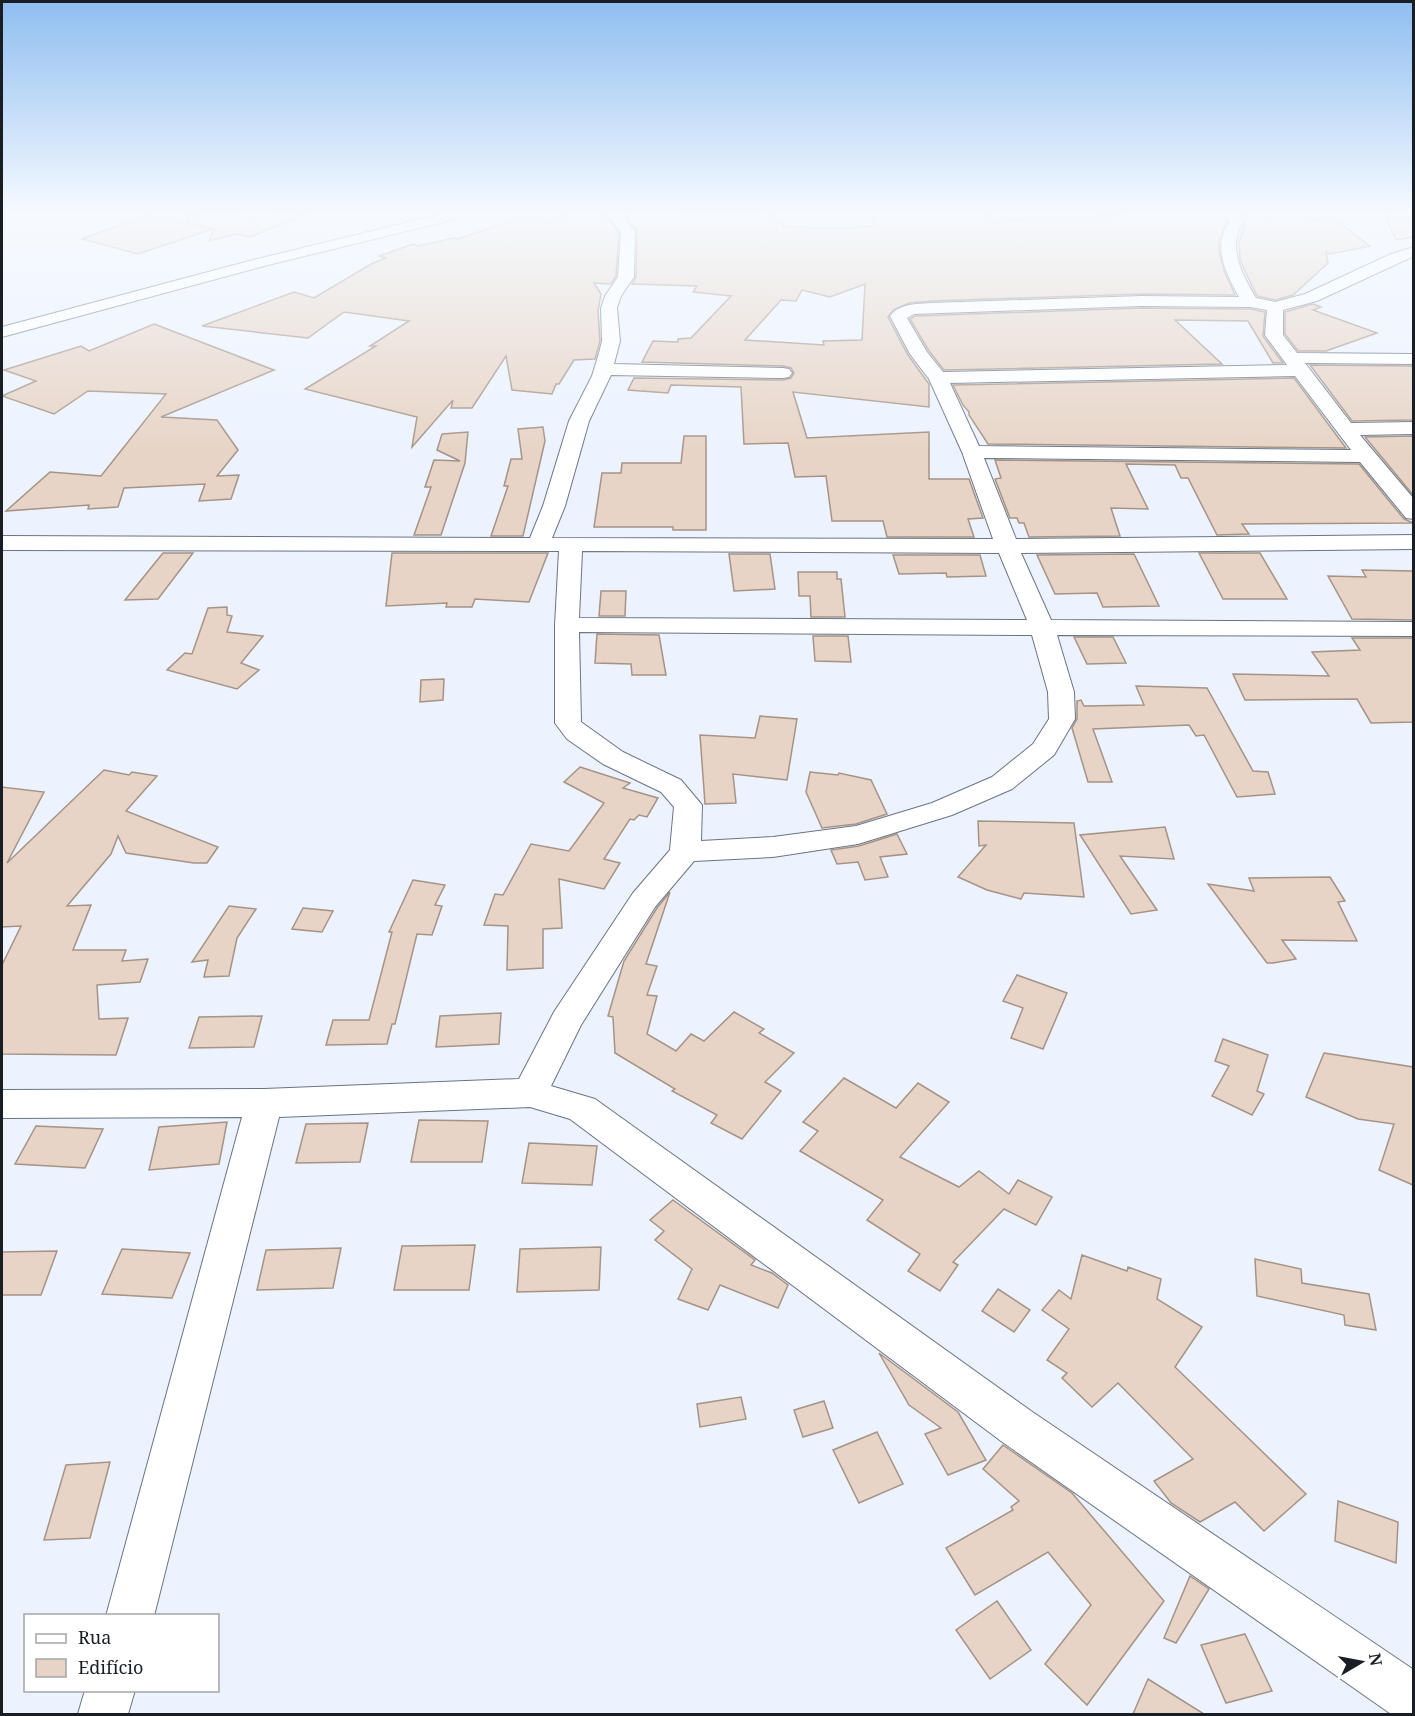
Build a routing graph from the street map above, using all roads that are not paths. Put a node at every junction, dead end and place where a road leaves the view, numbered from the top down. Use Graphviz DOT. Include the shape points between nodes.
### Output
graph roads {
  1 [pos="147,293"];
  2 [pos="615,293"];
  3 [pos="1245,293"];
  4 [pos="1320,293"];
  5 [pos="1250,302"];
  6 [pos="1275,307"];
  7 [pos="2,332"];
  8 [pos="1413,358"];
  9 [pos="1296,364"];
  10 [pos="603,369"];
  11 [pos="783,373"];
  12 [pos="938,378"];
  13 [pos="1413,428"];
  14 [pos="1346,429"];
  15 [pos="972,452"];
  16 [pos="1366,456"];
  17 [pos="1413,513"];
  18 [pos="1413,542"];
  19 [pos="2,543"];
  20 [pos="538,546"];
  21 [pos="571,546"];
  22 [pos="1007,546"];
  23 [pos="567,625"];
  24 [pos="1043,629"];
  25 [pos="1413,629"];
  26 [pos="685,852"];
  27 [pos="530,1093"];
  28 [pos="264,1103"];
  29 [pos="2,1104"];
  30 [pos="131,1614"];
  31 [pos="109,1692"];
  32 [pos="1413,1700"];
  33 [pos="103,1714"];
  1 -- 7 [label="street"];
  2 -- 10 [label="street" via="609,308 611,342"];
  3 -- 5 [label="street"];
  4 -- 6 [label="street"];
  5 -- 6 [label="street"];
  5 -- 12 [label="street" via="1132,302 902,312 898,316 910,341"];
  6 -- 9 [label="street" via="1274,335"];
  8 -- 9 [label="street"];
  9 -- 12 [label="street"];
  9 -- 14 [label="street"];
  10 -- 11 [label="street"];
  10 -- 20 [label="street" via="579,421"];
  12 -- 15 [label="street"];
  13 -- 14 [label="street"];
  14 -- 16 [label="street"];
  15 -- 16 [label="street"];
  15 -- 22 [label="street"];
  16 -- 17 [label="street"];
  18 -- 22 [label="street"];
  19 -- 20 [label="street"];
  20 -- 21 [label="street"];
  21 -- 22 [label="street"];
  21 -- 23 [label="street"];
  22 -- 24 [label="street"];
  23 -- 24 [label="street"];
  23 -- 26 [label="street" via="568,723 613,758 671,786 688,805"];
  24 -- 25 [label="street"];
  24 -- 26 [label="street" via="1061,692 1062,719 1044,749 1002,783 942,809 858,835 773,847"];
  26 -- 27 [label="street" via="644,900 566,1021"];
  27 -- 28 [label="street"];
  27 -- 32 [label="street" via="582,1109 1016,1426"];
  28 -- 29 [label="street"];
  28 -- 30 [label="street"];
  31 -- 33 [label="street"];
}
